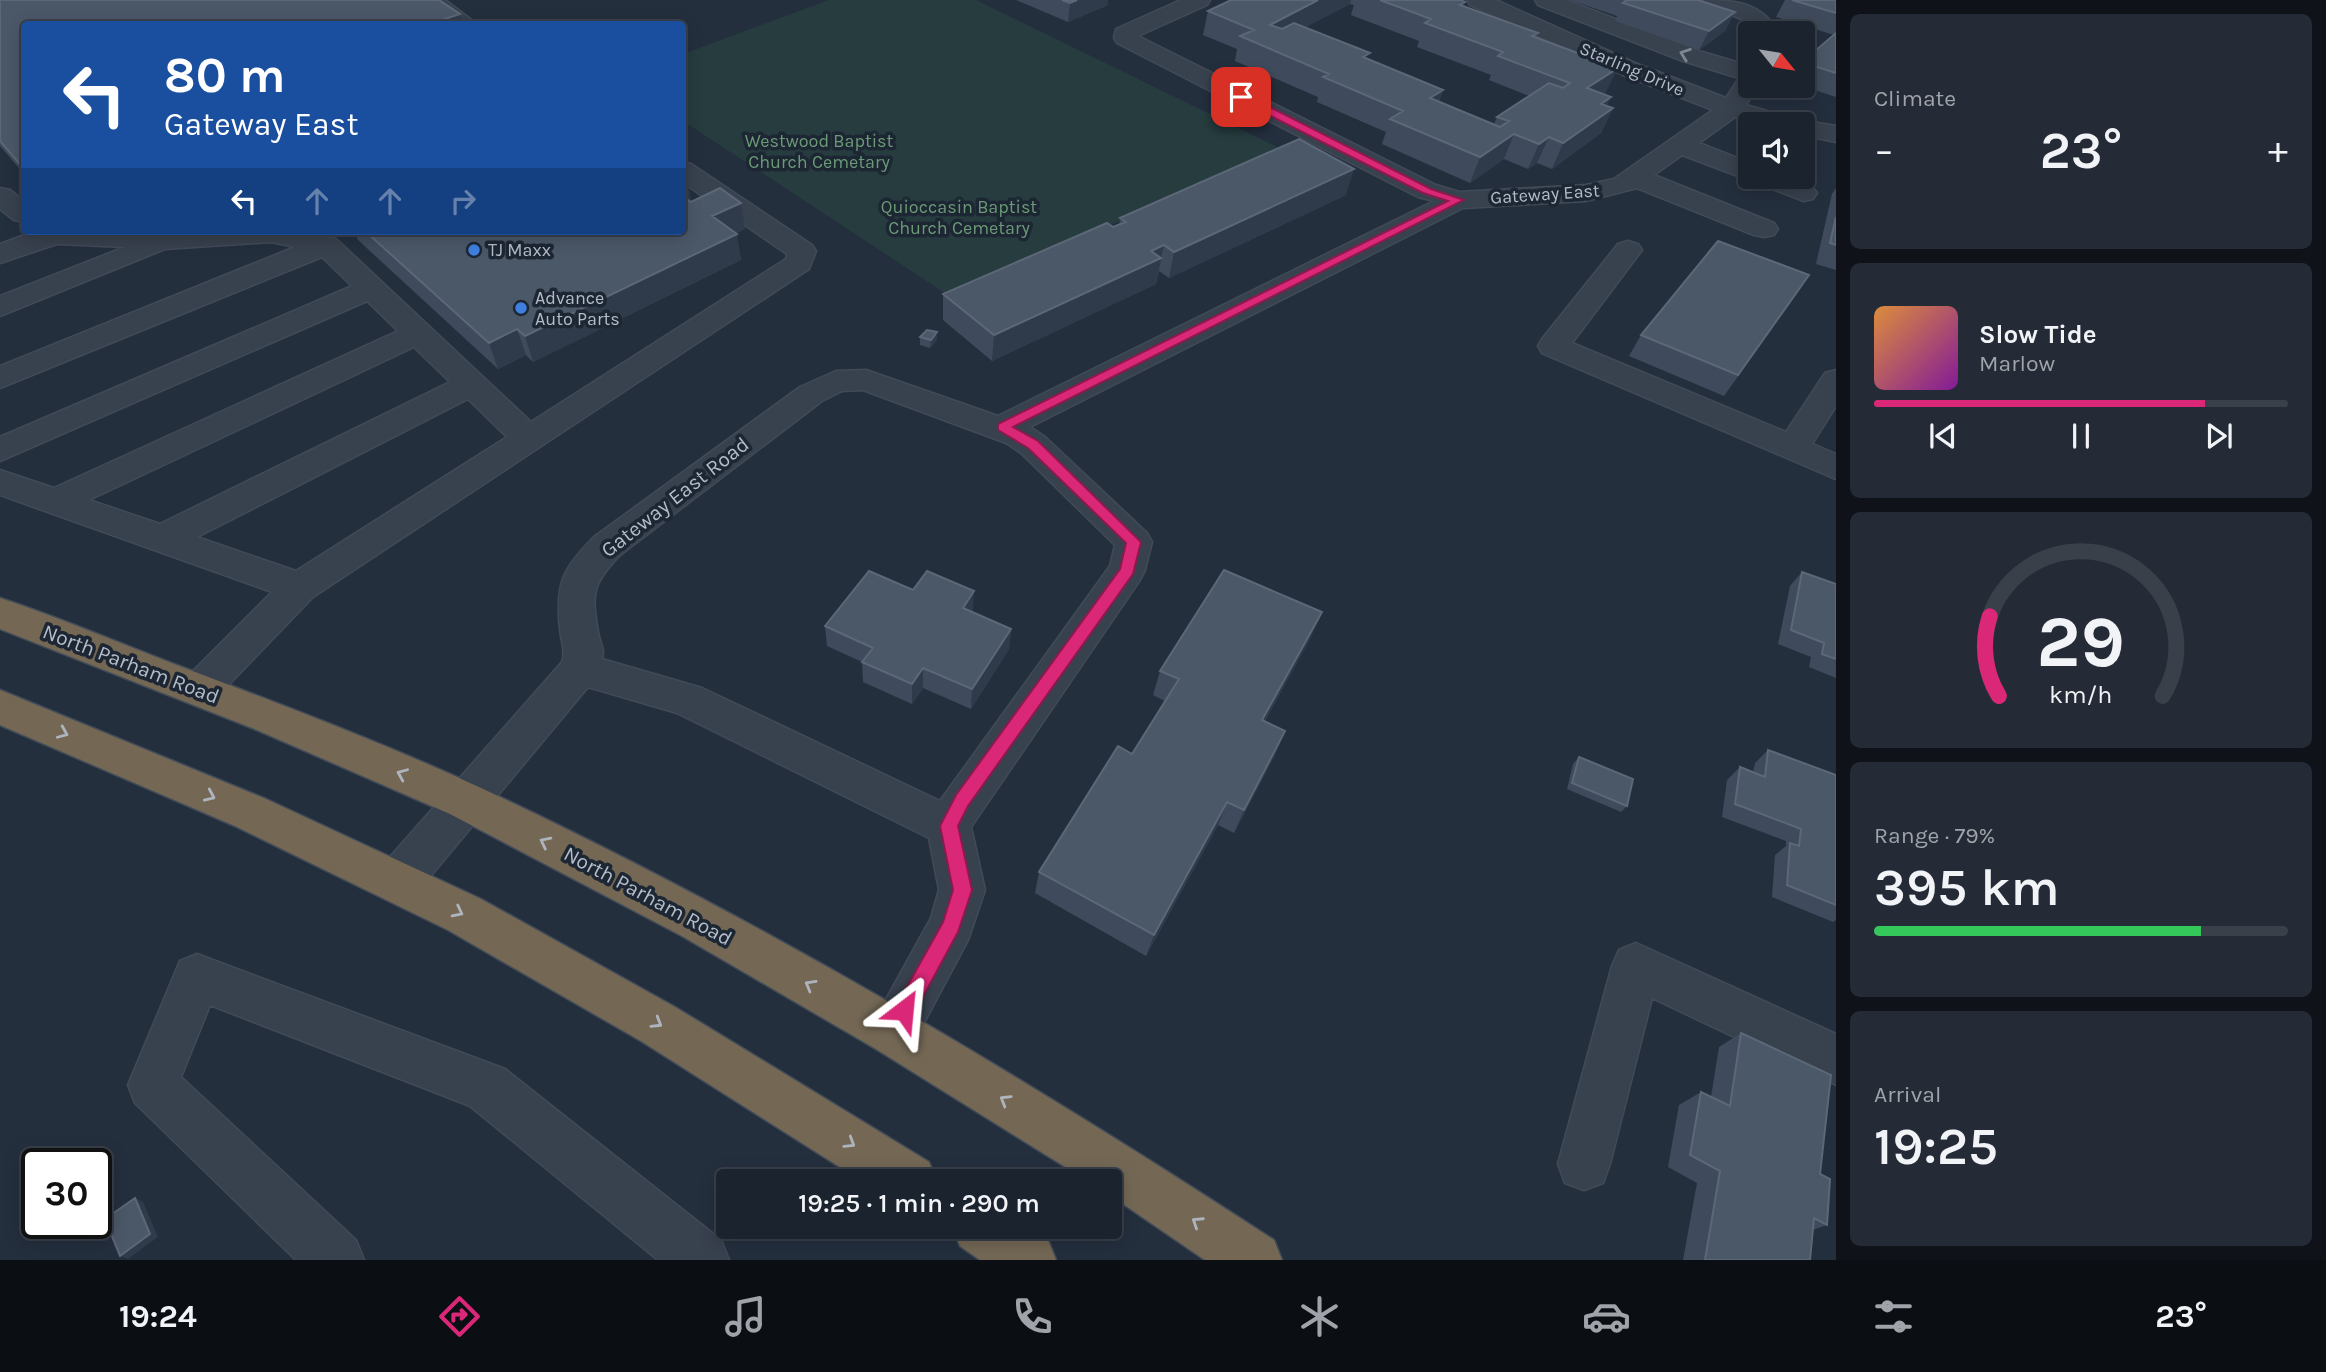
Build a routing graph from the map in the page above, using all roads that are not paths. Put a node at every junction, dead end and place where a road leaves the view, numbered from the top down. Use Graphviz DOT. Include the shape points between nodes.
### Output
graph roads {
  1 [pos="429,0"];
  2 [pos="1199,0"];
  3 [pos="1478,0"];
  4 [pos="1546,0"];
  5 [pos="1718,1"];
  6 [pos="461,21"];
  7 [pos="1760,21"];
  8 [pos="1738,73"];
  9 [pos="1738,98"];
  10 [pos="1732,108"];
  11 [pos="1746,112"];
  12 [pos="1815,130"];
  13 [pos="1836,134"];
  14 [pos="1680,145"];
  15 [pos="1738,167"];
  16 [pos="686,173"];
  17 [pos="1634,177"];
  18 [pos="1794,189"];
  19 [pos="1804,193"];
  20 [pos="1458,200"];
  21 [pos="1764,229"];
  22 [pos="46,235"];
  23 [pos="76,235"];
  24 [pos="258,235"];
  25 [pos="276,235"];
  26 [pos="165,242"];
  27 [pos="326,245"];
  28 [pos="1628,250"];
  29 [pos="0,254"];
  30 [pos="371,288"];
  31 [pos="0,307"];
  32 [pos="418,333"];
  33 [pos="0,378"];
  34 [pos="1836,380"];
  35 [pos="472,384"];
  36 [pos="1003,427"];
  37 [pos="529,439"];
  38 [pos="1792,449"];
  39 [pos="0,450"];
  40 [pos="1836,467"];
  41 [pos="0,482"];
  42 [pos="56,501"];
  43 [pos="162,539"];
  44 [pos="300,587"];
  45 [pos="0,612"];
  46 [pos="580,669"];
  47 [pos="199,690"];
  48 [pos="0,707"];
  49 [pos="465,801"];
  50 [pos="949,826"];
  51 [pos="398,881"];
  52 [pos="893,1032"];
  53 [pos="1836,1060"];
  54 [pos="1584,1164"];
  55 [pos="891,1169"];
  56 [pos="997,1239"];
  57 [pos="336,1260"];
  58 [pos="701,1260"];
  59 [pos="1028,1260"];
  60 [pos="1254,1260"];
  1 -- 6 [label="street"];
  2 -- 20 [label="street, Gateway East" via="1125,37 1427,191"];
  3 -- 10 [label="street, Starling Drive" via="1659,82"];
  8 -- 4 [label="street, one-way"];
  5 -- 7 [label="street"];
  9 -- 10 [label="street"];
  10 -- 11 [label="street, Starling Drive"];
  10 -- 14 [label="street, Gateway East"];
  12 -- 13 [label="street"];
  14 -- 15 [label="street"];
  14 -- 17 [label="street, Gateway East"];
  16 -- 37 [label="street" via="802,251 799,263"];
  17 -- 20 [label="street, Gateway East" via="1623,185 1587,193"];
  17 -- 21 [label="street"];
  18 -- 19 [label="street"];
  20 -- 36 [label="street, Gateway East"];
  22 -- 29 [label="street"];
  23 -- 26 [label="street"];
  24 -- 26 [label="street"];
  25 -- 27 [label="street"];
  26 -- 31 [label="street"];
  27 -- 30 [label="street"];
  27 -- 33 [label="street"];
  28 -- 38 [label="street" via="1553,346"];
  30 -- 32 [label="street"];
  30 -- 39 [label="street"];
  32 -- 35 [label="street"];
  32 -- 42 [label="street"];
  34 -- 38 [label="street"];
  35 -- 37 [label="street"];
  35 -- 43 [label="street"];
  36 -- 46 [label="street, Gateway East Road" via="866,380 836,381 811,394 607,546 582,572 576,589 585,651"];
  36 -- 50 [label="street" via="1033,445 1134,542 1127,570 962,801"];
  37 -- 44 [label="street"];
  38 -- 40 [label="street"];
  41 -- 42 [label="street"];
  42 -- 43 [label="street"];
  43 -- 44 [label="street"];
  44 -- 47 [label="street"];
  45 -- 47 [label="highway, North Parham Road"];
  46 -- 49 [label="street"];
  46 -- 50 [label="street" via="688,700"];
  49 -- 47 [label="highway, North Parham Road, one-way"];
  48 -- 51 [label="highway, one-way"];
  49 -- 51 [label="street"];
  52 -- 49 [label="highway, North Parham Road, one-way" via="698,921"];
  50 -- 52 [label="street" via="962,890 952,925"];
  51 -- 55 [label="highway, one-way" via="654,1021"];
  60 -- 52 [label="highway, North Parham Road, one-way" via="1097,1156"];
  53 -- 54 [label="street" via="1636,966"];
  56 -- 59 [label="highway"];
  57 -- 58 [label="street" via="153,1085 197,977 487,1087"];
}
